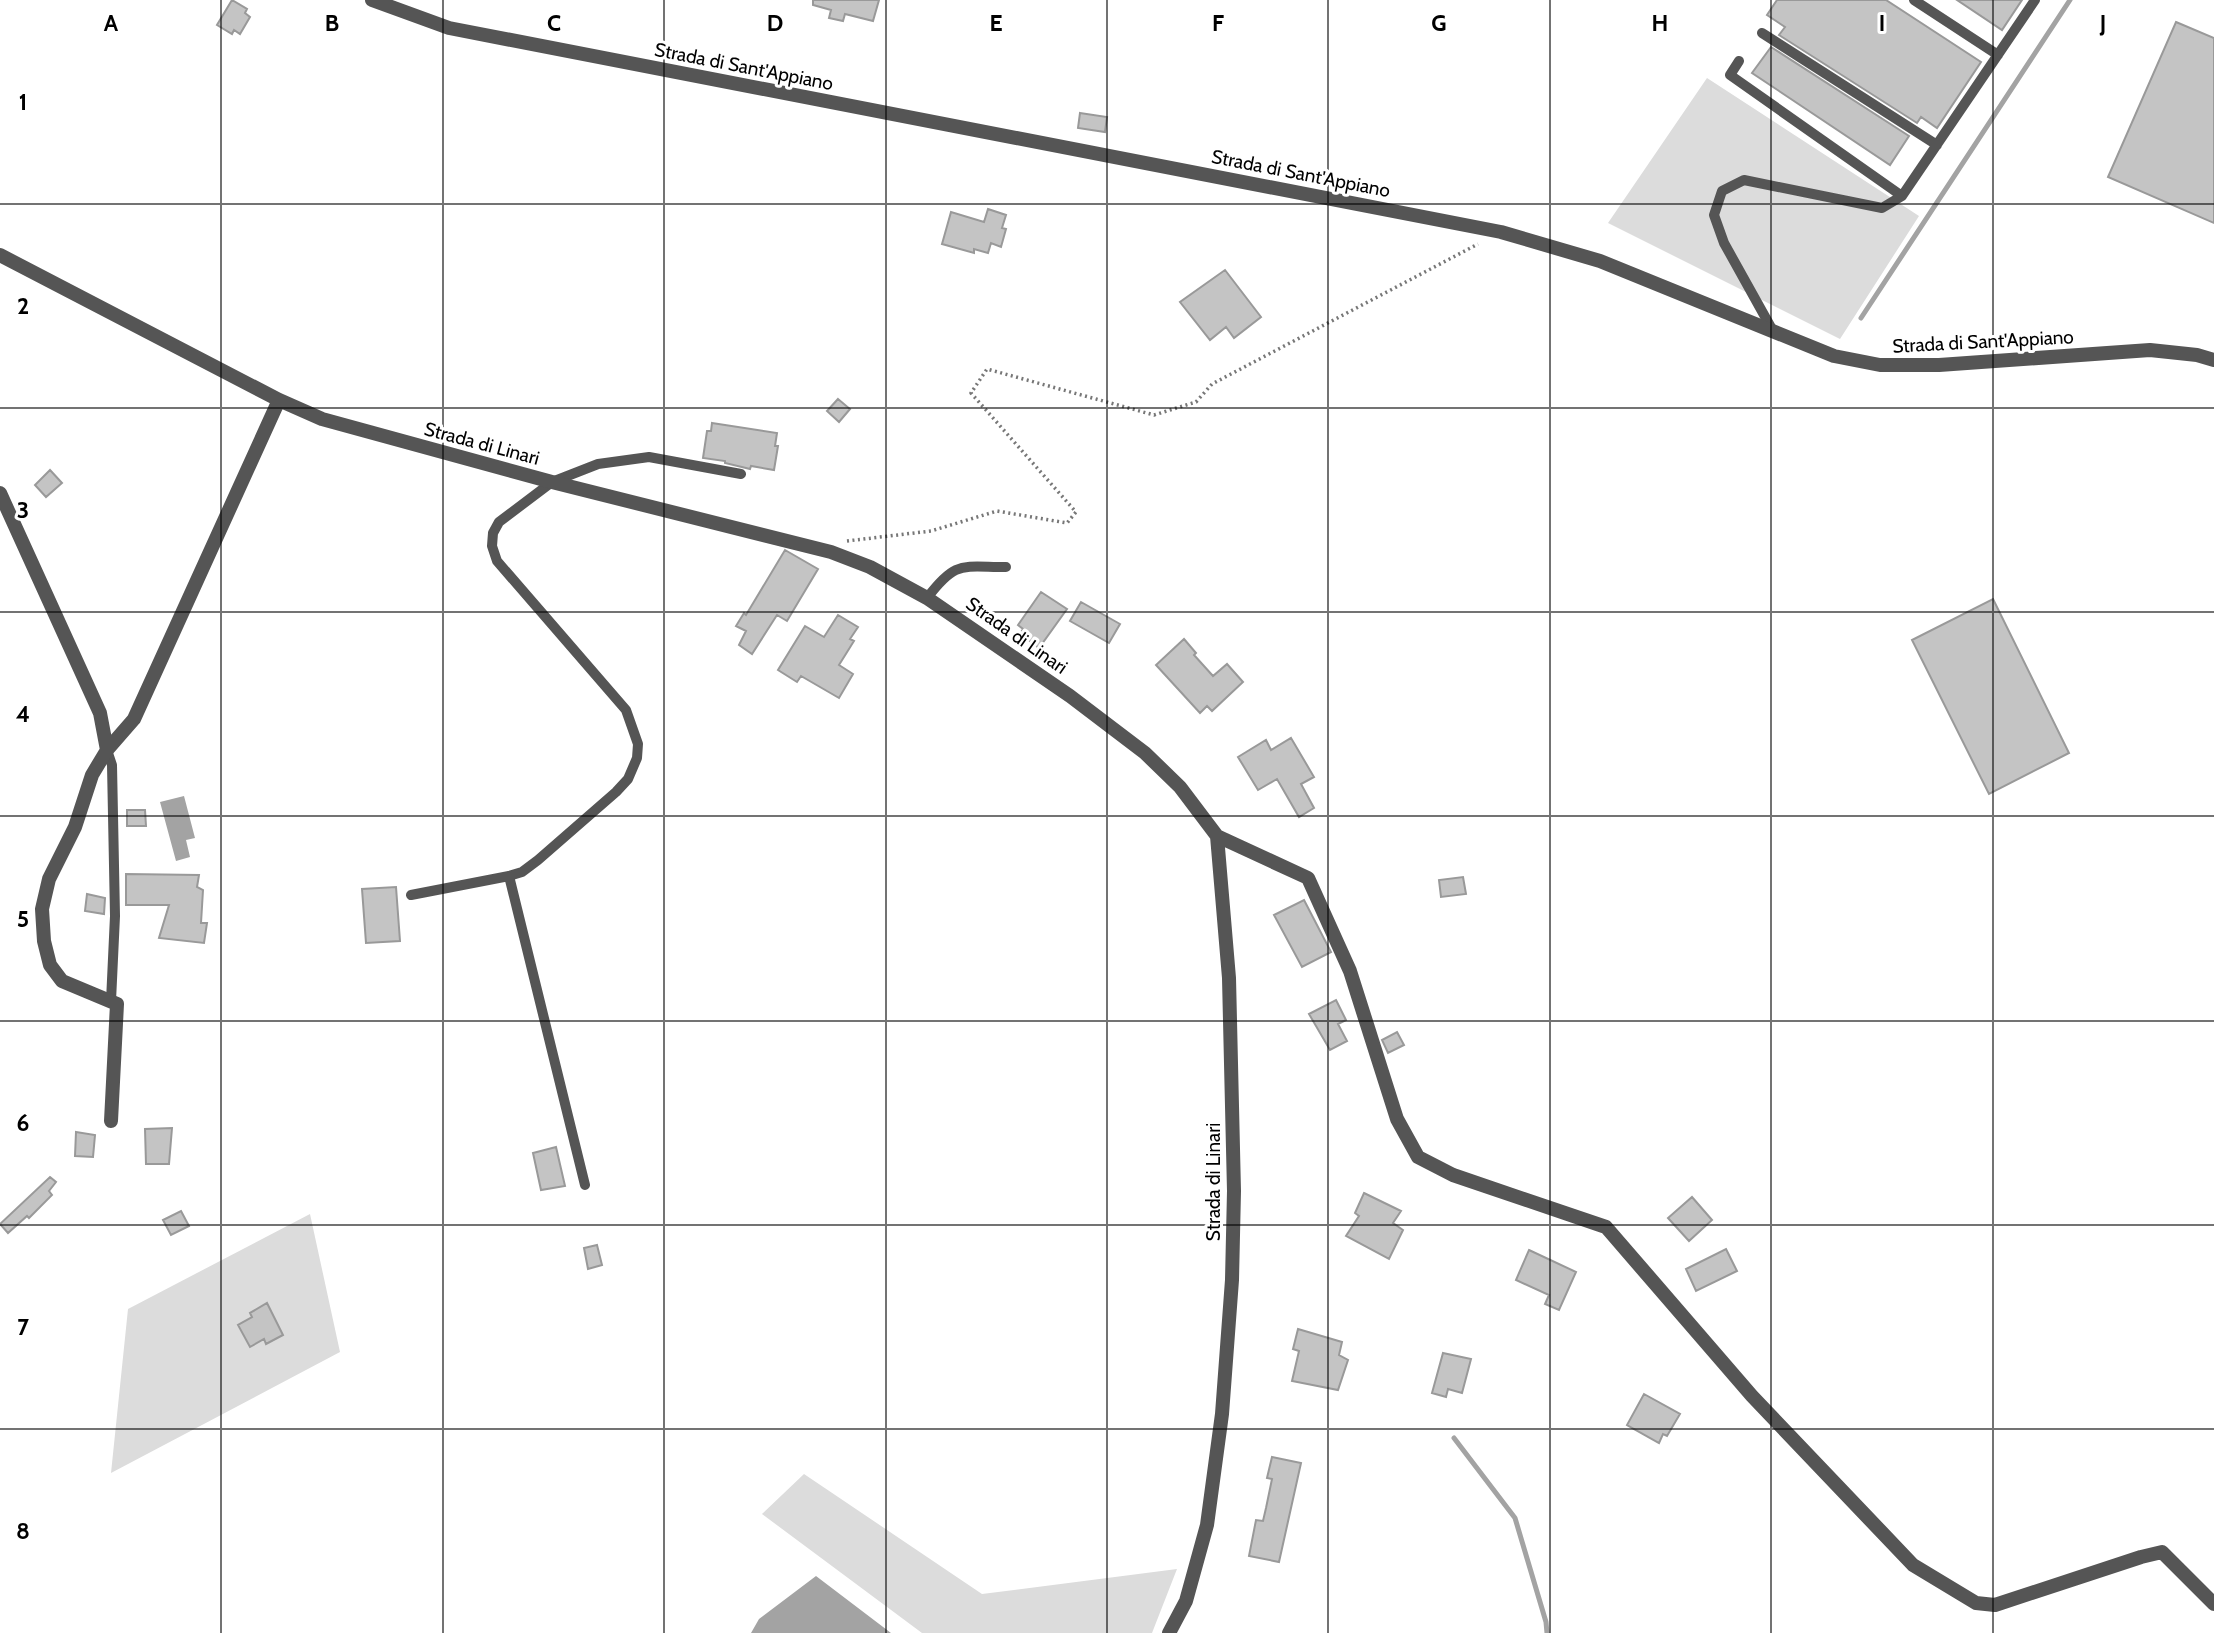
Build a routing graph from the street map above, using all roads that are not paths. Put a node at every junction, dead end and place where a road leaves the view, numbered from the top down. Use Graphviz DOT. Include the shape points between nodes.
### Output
graph roads {
  1 [pos="372,0"];
  2 [pos="1914,0"];
  3 [pos="2035,0"];
  4 [pos="1762,33"];
  5 [pos="1997,55"];
  6 [pos="1739,61"];
  7 [pos="1937,145"];
  8 [pos="1902,196"];
  9 [pos="0,255"];
  10 [pos="1773,331"];
  11 [pos="2214,360"];
  12 [pos="279,400"];
  13 [pos="741,474"];
  14 [pos="552,482"];
  15 [pos="0,493"];
  16 [pos="1006,567"];
  17 [pos="927,598"];
  18 [pos="107,750"];
  19 [pos="1217,836"];
  20 [pos="509,876"];
  21 [pos="411,895"];
  22 [pos="111,1002"];
  23 [pos="111,1121"];
  24 [pos="585,1185"];
  25 [pos="2214,1604"];
  26 [pos="1169,1633"];
  1 -- 10 [label="street, Strada di Sant'Appiano" via="449,28 1501,232 1600,261"];
  2 -- 5 [label="lane"];
  3 -- 5 [label="lane"];
  4 -- 7 [label="lane"];
  5 -- 7 [label="lane"];
  6 -- 8 [label="lane" via="1730,75"];
  7 -- 8 [label="lane"];
  8 -- 10 [label="lane" via="1882,208 1744,180 1722,191 1714,215 1724,243"];
  9 -- 12 [label="street, Strada di Linari"];
  10 -- 11 [label="street, Strada di Sant'Appiano" via="1833,356 1880,365 2150,350"];
  12 -- 14 [label="street, Strada di Linari" via="322,419"];
  12 -- 18 [label="street" via="134,719"];
  13 -- 14 [label="lane" via="649,457 598,464"];
  14 -- 17 [label="street, Strada di Linari" via="831,552"];
  14 -- 20 [label="lane" via="499,522 492,547 497,561 626,710 638,744 637,758 616,792 538,860"];
  15 -- 18 [label="street" via="100,713"];
  16 -- 17 [label="lane" via="957,567"];
  17 -- 19 [label="street, Strada di Linari" via="1146,753 1180,787"];
  18 -- 22 [label="lane" via="112,765 114,888"];
  18 -- 22 [label="street" via="49,879 42,909 50,965 62,981"];
  19 -- 25 [label="street" via="1308,878 1350,971 1397,1119 1418,1157 1453,1175 1606,1227 1752,1396 1913,1565 1976,1603 1995,1605 2162,1552"];
  19 -- 26 [label="street, Strada di Linari" via="1229,992 1232,1280 1222,1414 1207,1525 1186,1601"];
  20 -- 21 [label="lane"];
  20 -- 24 [label="lane"];
  22 -- 23 [label="street" via="117,1004"];
}
